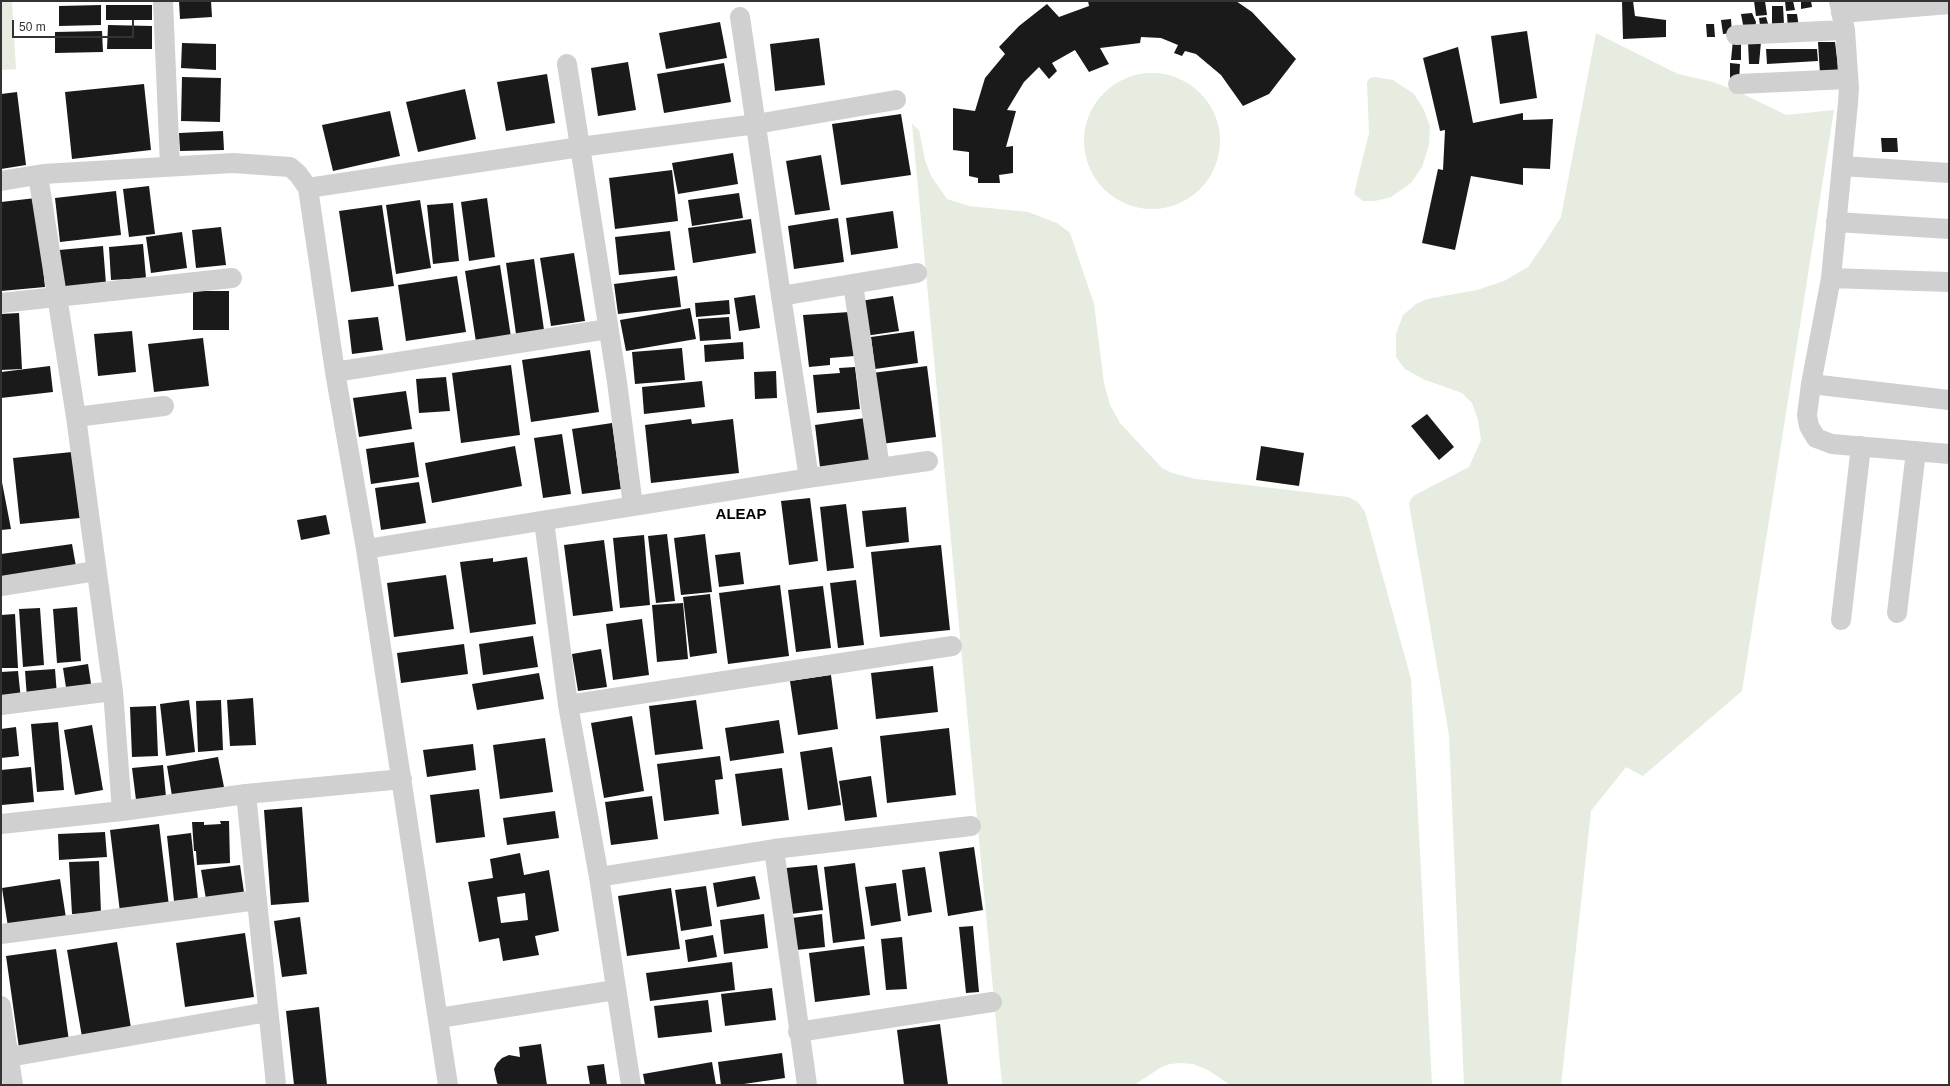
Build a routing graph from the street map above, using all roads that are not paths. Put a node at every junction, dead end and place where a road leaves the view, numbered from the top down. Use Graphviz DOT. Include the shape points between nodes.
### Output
graph roads {
  1 [pos="163,1"];
  2 [pos="1949,4"];
  3 [pos="1841,15"];
  4 [pos="740,17"];
  5 [pos="1736,35"];
  6 [pos="568,64"];
  7 [pos="1848,79"];
  8 [pos="1738,84"];
  9 [pos="896,100"];
  10 [pos="756,124"];
  11 [pos="580,147"];
  12 [pos="170,166"];
  13 [pos="1842,166"];
  14 [pos="1949,173"];
  15 [pos="38,175"];
  16 [pos="1,181"];
  17 [pos="308,188"];
  18 [pos="1836,222"];
  19 [pos="1949,229"];
  20 [pos="917,273"];
  21 [pos="232,278"];
  22 [pos="1831,278"];
  23 [pos="1949,282"];
  24 [pos="853,284"];
  25 [pos="58,296"];
  26 [pos="781,296"];
  27 [pos="1,303"];
  28 [pos="608,329"];
  29 [pos="335,372"];
  30 [pos="1811,384"];
  31 [pos="1949,400"];
  32 [pos="164,406"];
  33 [pos="76,417"];
  34 [pos="1861,446"];
  35 [pos="1916,451"];
  36 [pos="1949,454"];
  37 [pos="928,461"];
  38 [pos="880,468"];
  39 [pos="809,478"];
  40 [pos="633,506"];
  41 [pos="544,521"];
  42 [pos="366,549"];
  43 [pos="96,571"];
  44 [pos="1,586"];
  45 [pos="1897,613"];
  46 [pos="1841,620"];
  47 [pos="952,646"];
  48 [pos="113,691"];
  49 [pos="568,705"];
  50 [pos="1,706"];
  51 [pos="402,779"];
  52 [pos="246,794"];
  53 [pos="122,811"];
  54 [pos="1,824"];
  55 [pos="971,826"];
  56 [pos="774,849"];
  57 [pos="599,877"];
  58 [pos="257,900"];
  59 [pos="1,934"];
  60 [pos="615,990"];
  61 [pos="992,1002"];
  62 [pos="1,1006"];
  63 [pos="268,1012"];
  64 [pos="439,1018"];
  65 [pos="798,1032"];
  66 [pos="9,1057"];
  67 [pos="13,1085"];
  68 [pos="276,1085"];
  69 [pos="448,1085"];
  70 [pos="631,1085"];
  71 [pos="807,1085"];
  1 -- 12 [label="street"];
  2 -- 3 [label="street"];
  3 -- 5 [label="street"];
  3 -- 7 [label="street"];
  4 -- 10 [label="street"];
  6 -- 11 [label="street"];
  7 -- 8 [label="street"];
  7 -- 13 [label="street"];
  9 -- 10 [label="street"];
  10 -- 11 [label="street"];
  10 -- 26 [label="street"];
  11 -- 17 [label="street"];
  11 -- 28 [label="street"];
  12 -- 15 [label="street"];
  12 -- 17 [label="street" via="233,163 290,167"];
  13 -- 14 [label="street"];
  13 -- 18 [label="street"];
  15 -- 16 [label="street"];
  15 -- 25 [label="street"];
  17 -- 29 [label="street"];
  18 -- 19 [label="street"];
  18 -- 22 [label="street"];
  20 -- 24 [label="street"];
  21 -- 25 [label="street"];
  22 -- 23 [label="street"];
  22 -- 30 [label="street"];
  24 -- 26 [label="street"];
  24 -- 38 [label="street"];
  25 -- 27 [label="street"];
  25 -- 33 [label="street"];
  26 -- 39 [label="street"];
  28 -- 29 [label="street"];
  28 -- 40 [label="street"];
  29 -- 42 [label="street"];
  30 -- 31 [label="street"];
  30 -- 34 [label="street" via="1807,415 1809,426 1816,438 1832,444"];
  32 -- 33 [label="street"];
  33 -- 43 [label="street"];
  34 -- 35 [label="street"];
  34 -- 46 [label="street"];
  35 -- 36 [label="street"];
  35 -- 45 [label="street"];
  37 -- 38 [label="street"];
  38 -- 39 [label="street"];
  39 -- 40 [label="street"];
  40 -- 41 [label="street"];
  41 -- 42 [label="street"];
  41 -- 49 [label="street"];
  42 -- 51 [label="street"];
  43 -- 44 [label="street"];
  43 -- 48 [label="street"];
  47 -- 49 [label="street"];
  48 -- 50 [label="street"];
  48 -- 53 [label="street"];
  49 -- 57 [label="street"];
  51 -- 52 [label="street"];
  51 -- 64 [label="street"];
  52 -- 53 [label="street"];
  52 -- 58 [label="street"];
  53 -- 54 [label="street"];
  55 -- 56 [label="street"];
  56 -- 57 [label="street"];
  56 -- 65 [label="street"];
  57 -- 60 [label="street"];
  58 -- 59 [label="street"];
  58 -- 63 [label="street"];
  60 -- 64 [label="street"];
  60 -- 70 [label="street"];
  61 -- 65 [label="street"];
  62 -- 66 [label="street"];
  63 -- 66 [label="street"];
  63 -- 68 [label="street"];
  64 -- 69 [label="street"];
  65 -- 71 [label="street"];
  66 -- 67 [label="street"];
}
